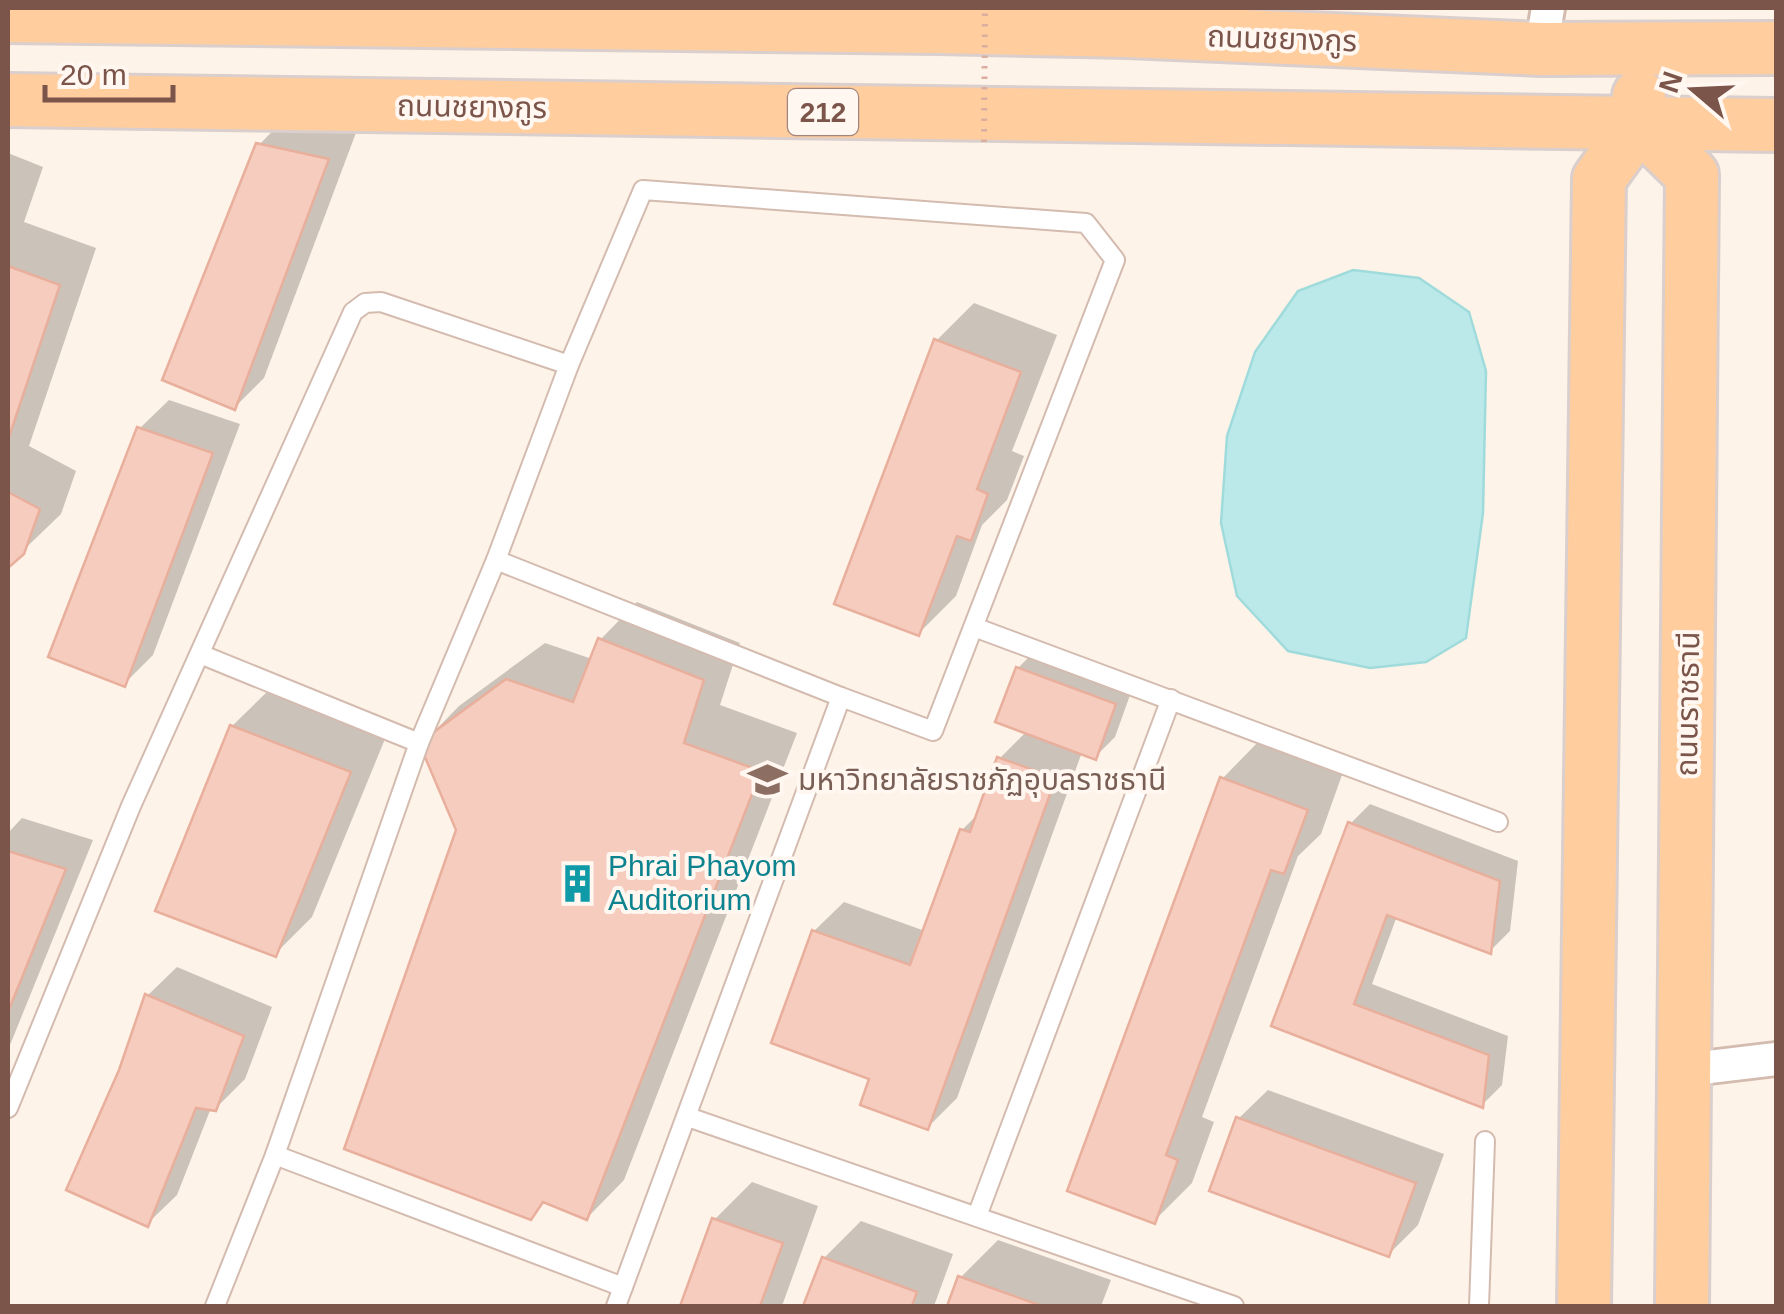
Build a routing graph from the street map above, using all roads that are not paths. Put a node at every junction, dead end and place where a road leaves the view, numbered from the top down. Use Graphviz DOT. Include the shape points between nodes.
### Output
graph roads {
  1 [pos="8,16"];
  2 [pos="1229,22"];
  3 [pos="1544,28"];
  4 [pos="1776,48"];
  5 [pos="1638,50"];
  6 [pos="8,100"];
  7 [pos="1639,124"];
  8 [pos="1776,125"];
  9 [pos="569,365"];
  10 [pos="496,560"];
  11 [pos="974,627"];
  12 [pos="200,654"];
  13 [pos="841,697"];
  14 [pos="1171,700"];
  15 [pos="419,743"];
  16 [pos="1498,822"];
  17 [pos="1776,1059"];
  18 [pos="1684,1070"];
  19 [pos="8,1108"];
  20 [pos="688,1117"];
  21 [pos="1485,1140"];
  22 [pos="276,1156"];
  23 [pos="978,1216"];
  24 [pos="623,1288"];
  25 [pos="215,1306"];
  26 [pos="616,1306"];
  27 [pos="1234,1306"];
  28 [pos="1478,1306"];
  29 [pos="1584,1306"];
  30 [pos="1682,1306"];
  1 -- 2 [label="main road, ถนนชยางกูร" via="938,27"];
  2 -- 3 [label="main road, ถนนชยางกูร"];
  3 -- 5 [label="main road, ถนนชยางกูร"];
  4 -- 5 [label="main road, ถนนชยางกูร"];
  5 -- 7 [label="main road"];
  6 -- 7 [label="main road, ถนนชยางกูร / 212"];
  7 -- 8 [label="main road, ถนนชยางกูร"];
  7 -- 18 [label="main road, ถนนราชธานี" via="1692,176"];
  7 -- 29 [label="main road" via="1600,179"];
  9 -- 10 [label="lane"];
  9 -- 11 [label="lane" via="643,190 1086,223 1115,260"];
  9 -- 12 [label="lane" via="381,302 353,312"];
  10 -- 13 [label="lane"];
  10 -- 15 [label="lane"];
  11 -- 13 [label="lane" via="932,731"];
  11 -- 14 [label="lane"];
  12 -- 15 [label="lane"];
  12 -- 19 [label="lane"];
  13 -- 20 [label="lane"];
  14 -- 16 [label="lane"];
  14 -- 23 [label="lane"];
  15 -- 22 [label="lane"];
  17 -- 18 [label="street"];
  18 -- 30 [label="main road, ถนนราชธานี"];
  20 -- 23 [label="lane"];
  20 -- 24 [label="lane"];
  21 -- 28 [label="lane"];
  22 -- 24 [label="lane"];
  22 -- 25 [label="lane"];
  23 -- 27 [label="lane"];
  24 -- 26 [label="lane"];
}
